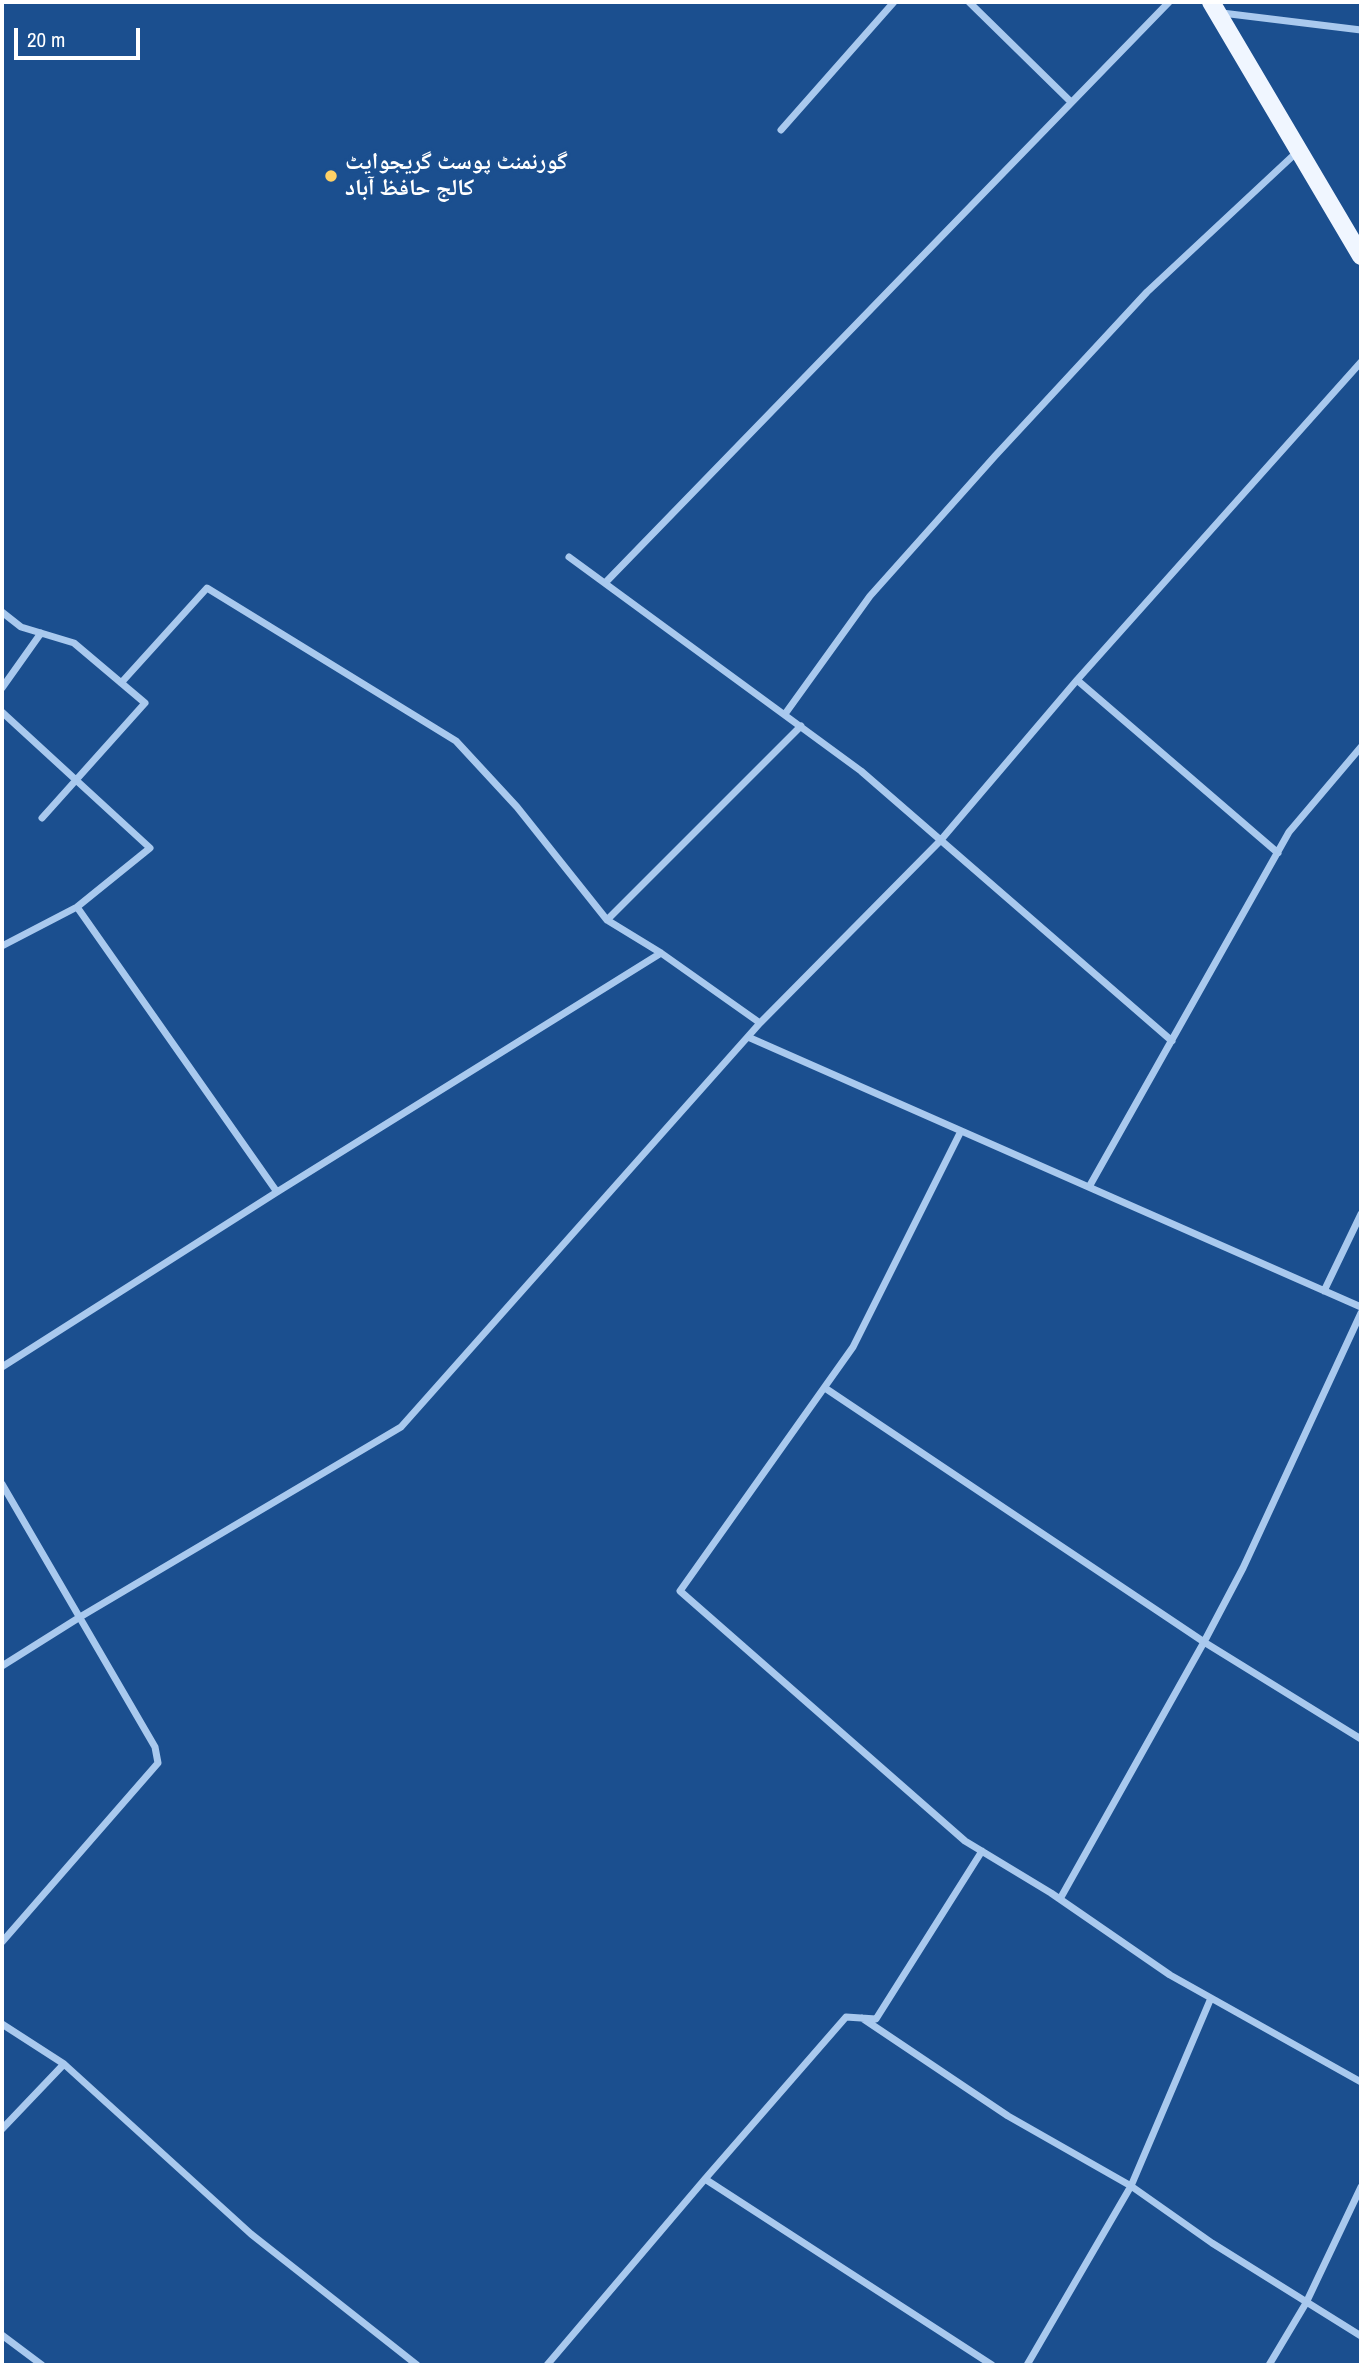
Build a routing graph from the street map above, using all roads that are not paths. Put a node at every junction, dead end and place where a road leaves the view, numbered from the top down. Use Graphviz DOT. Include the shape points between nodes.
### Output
graph roads {
  1 [pos="894,2"];
  2 [pos="970,2"];
  3 [pos="1169,2"];
  4 [pos="1214,7"];
  5 [pos="1361,30"];
  6 [pos="1071,102"];
  7 [pos="781,130"];
  8 [pos="1299,150"];
  9 [pos="1361,256"];
  10 [pos="1361,362"];
  11 [pos="569,558"];
  12 [pos="605,583"];
  13 [pos="2,612"];
  14 [pos="41,633"];
  15 [pos="1077,680"];
  16 [pos="121,684"];
  17 [pos="2,688"];
  18 [pos="2,712"];
  19 [pos="785,714"];
  20 [pos="801,726"];
  21 [pos="1361,747"];
  22 [pos="76,781"];
  23 [pos="43,818"];
  24 [pos="940,841"];
  25 [pos="1278,853"];
  26 [pos="77,907"];
  27 [pos="607,920"];
  28 [pos="2,946"];
  29 [pos="661,953"];
  30 [pos="760,1023"];
  31 [pos="748,1037"];
  32 [pos="1172,1041"];
  33 [pos="961,1131"];
  34 [pos="1089,1187"];
  35 [pos="277,1192"];
  36 [pos="1361,1214"];
  37 [pos="1324,1291"];
  38 [pos="1361,1307"];
  39 [pos="1361,1313"];
  40 [pos="2,1367"];
  41 [pos="825,1388"];
  42 [pos="2,1484"];
  43 [pos="80,1617"];
  44 [pos="1204,1642"];
  45 [pos="2,1666"];
  46 [pos="1361,1739"];
  47 [pos="982,1851"];
  48 [pos="1060,1899"];
  49 [pos="2,1942"];
  50 [pos="1211,1998"];
  51 [pos="862,2018"];
  52 [pos="2,2024"];
  53 [pos="64,2064"];
  54 [pos="1361,2082"];
  55 [pos="2,2129"];
  56 [pos="705,2179"];
  57 [pos="1131,2186"];
  58 [pos="1361,2187"];
  59 [pos="1307,2303"];
  60 [pos="2,2335"];
  61 [pos="1361,2336"];
  62 [pos="42,2365"];
  63 [pos="417,2365"];
  64 [pos="547,2365"];
  65 [pos="992,2365"];
  66 [pos="1027,2365"];
  67 [pos="1269,2365"];
  1 -- 7 [label="street"];
  2 -- 6 [label="street"];
  3 -- 6 [label="street"];
  4 -- 5 [label="street"];
  4 -- 8 [label="main road"];
  6 -- 12 [label="street"];
  8 -- 9 [label="main road"];
  8 -- 19 [label="street" via="1147,292 995,456 870,596"];
  10 -- 15 [label="street"];
  11 -- 12 [label="street"];
  12 -- 19 [label="street"];
  13 -- 14 [label="street" via="21,627"];
  14 -- 16 [label="street" via="74,643"];
  14 -- 17 [label="street"];
  15 -- 24 [label="street"];
  15 -- 25 [label="street"];
  16 -- 22 [label="street" via="145,703"];
  16 -- 27 [label="street" via="207,588 456,741 517,807"];
  18 -- 22 [label="street"];
  19 -- 20 [label="street"];
  20 -- 24 [label="street" via="861,771"];
  20 -- 27 [label="street"];
  21 -- 25 [label="street" via="1289,832"];
  22 -- 23 [label="street"];
  22 -- 26 [label="street" via="150,848"];
  24 -- 30 [label="street"];
  24 -- 32 [label="street"];
  25 -- 32 [label="street"];
  26 -- 28 [label="street"];
  26 -- 35 [label="street"];
  27 -- 29 [label="street"];
  29 -- 30 [label="street"];
  29 -- 35 [label="street"];
  30 -- 31 [label="street"];
  31 -- 33 [label="street"];
  31 -- 43 [label="street" via="401,1427"];
  32 -- 34 [label="street"];
  33 -- 34 [label="street"];
  33 -- 41 [label="street" via="853,1347"];
  34 -- 37 [label="street"];
  35 -- 40 [label="street"];
  36 -- 37 [label="street"];
  37 -- 38 [label="street"];
  39 -- 44 [label="street"];
  41 -- 44 [label="street"];
  41 -- 47 [label="street" via="680,1591 965,1841"];
  42 -- 43 [label="street"];
  43 -- 45 [label="street"];
  43 -- 49 [label="street" via="155,1747 158,1763"];
  44 -- 46 [label="street"];
  44 -- 48 [label="street"];
  47 -- 48 [label="street"];
  47 -- 51 [label="street" via="876,2019"];
  48 -- 50 [label="street"];
  50 -- 54 [label="street"];
  50 -- 57 [label="street"];
  51 -- 56 [label="street" via="846,2017"];
  51 -- 57 [label="street" via="1008,2116"];
  52 -- 53 [label="street"];
  53 -- 55 [label="street"];
  53 -- 63 [label="street" via="251,2234"];
  56 -- 64 [label="street"];
  56 -- 65 [label="street"];
  57 -- 59 [label="street"];
  57 -- 66 [label="street"];
  58 -- 59 [label="street"];
  59 -- 61 [label="street"];
  59 -- 67 [label="street"];
  60 -- 62 [label="street"];
}
